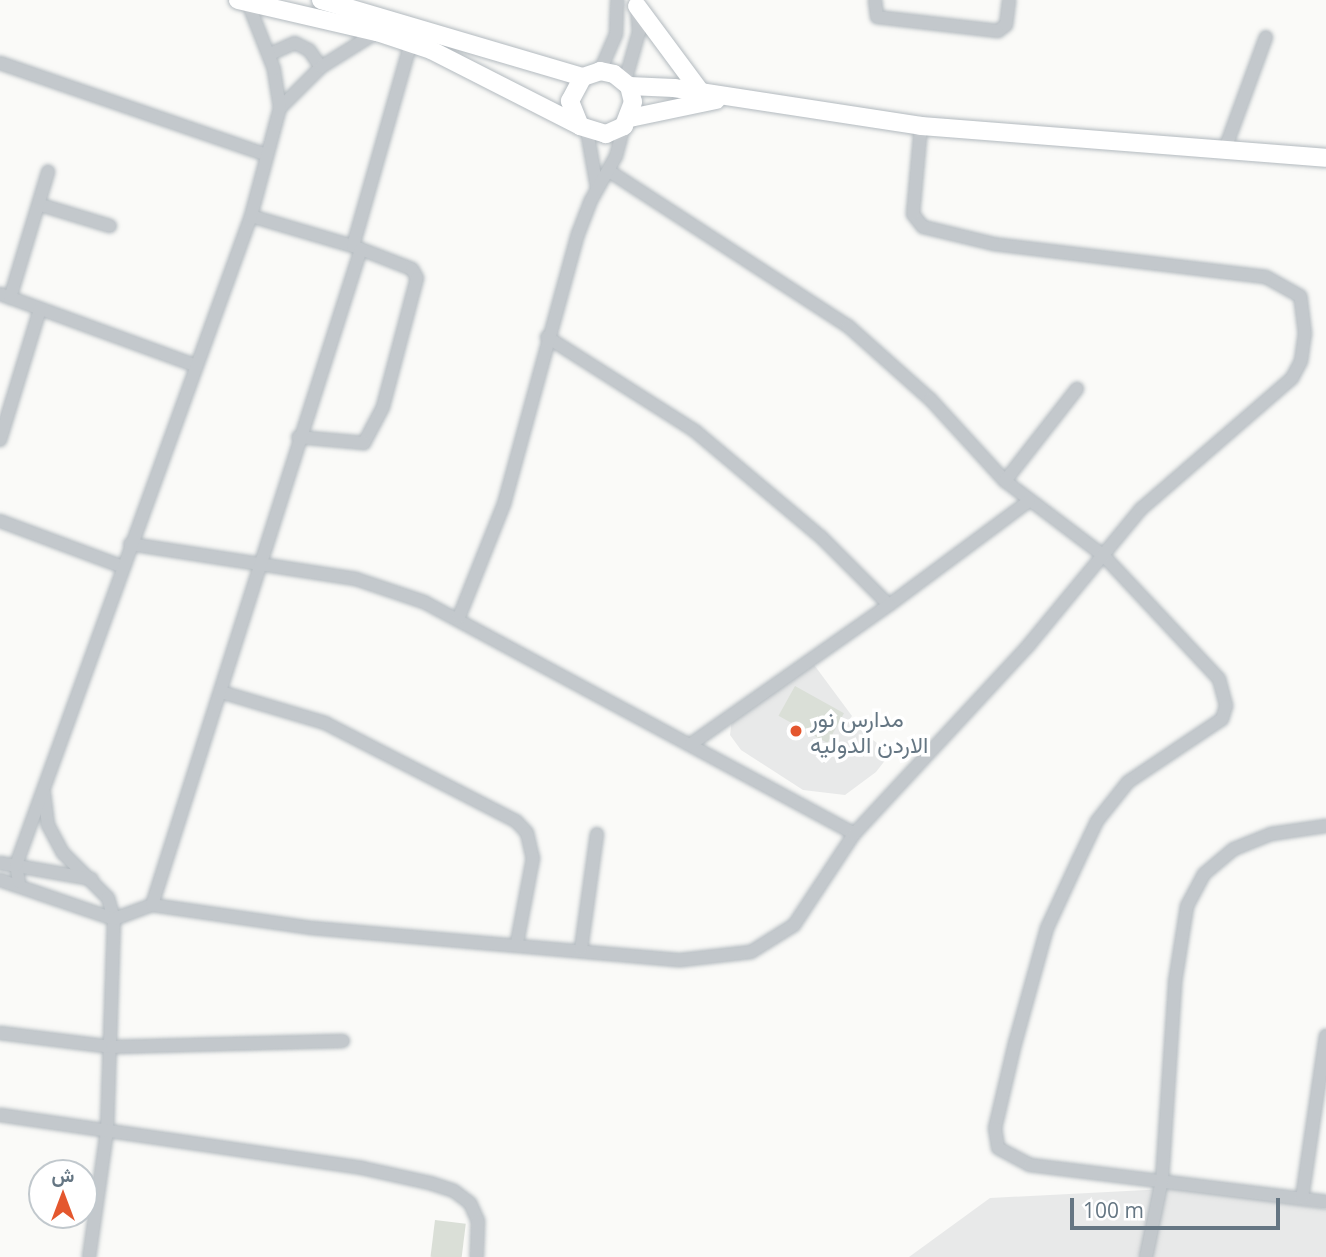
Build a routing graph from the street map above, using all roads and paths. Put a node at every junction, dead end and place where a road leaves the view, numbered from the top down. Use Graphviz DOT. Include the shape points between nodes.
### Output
graph roads {
  1 [pos="321,0"];
  2 [pos="617,0"];
  3 [pos="875,0"];
  4 [pos="1009,0"];
  5 [pos="243,1"];
  6 [pos="636,3"];
  7 [pos="377,32"];
  8 [pos="1266,37"];
  9 [pos="411,42"];
  10 [pos="270,54"];
  11 [pos="0,63"];
  12 [pos="321,68"];
  13 [pos="592,74"];
  14 [pos="627,84"];
  15 [pos="700,91"];
  16 [pos="726,98"];
  17 [pos="280,108"];
  18 [pos="627,122"];
  19 [pos="921,126"];
  20 [pos="583,129"];
  21 [pos="1225,149"];
  22 [pos="267,155"];
  23 [pos="1326,158"];
  24 [pos="48,172"];
  25 [pos="609,172"];
  26 [pos="597,187"];
  27 [pos="40,205"];
  28 [pos="251,215"];
  29 [pos="110,226"];
  30 [pos="357,247"];
  31 [pos="5,296"];
  32 [pos="40,309"];
  33 [pos="547,337"];
  34 [pos="194,365"];
  35 [pos="1077,389"];
  36 [pos="298,437"];
  37 [pos="0,440"];
  38 [pos="1005,481"];
  39 [pos="1029,501"];
  40 [pos="0,521"];
  41 [pos="130,544"];
  42 [pos="1103,555"];
  43 [pos="259,565"];
  44 [pos="124,567"];
  45 [pos="889,605"];
  46 [pos="459,617"];
  47 [pos="221,692"];
  48 [pos="691,744"];
  49 [pos="43,787"];
  50 [pos="1326,826"];
  51 [pos="597,834"];
  52 [pos="854,834"];
  53 [pos="0,863"];
  54 [pos="16,865"];
  55 [pos="92,879"];
  56 [pos="0,880"];
  57 [pos="19,883"];
  58 [pos="152,905"];
  59 [pos="114,919"];
  60 [pos="517,943"];
  61 [pos="581,949"];
  62 [pos="0,1033"];
  63 [pos="1326,1036"];
  64 [pos="343,1041"];
  65 [pos="112,1047"];
  66 [pos="0,1115"];
  67 [pos="107,1131"];
  68 [pos="1162,1180"];
  69 [pos="1302,1198"];
  70 [pos="1326,1202"];
  71 [pos="89,1257"];
  72 [pos="477,1257"];
  73 [pos="1146,1257"];
  1 -- 13 [label="street"];
  2 -- 13 [label="street" via="616,34"];
  3 -- 4 [label="street" via="877,17 998,31 1006,24"];
  5 -- 7 [label="street"];
  5 -- 10 [label="street"];
  6 -- 14 [label="street" via="639,32"];
  6 -- 15 [label="street"];
  7 -- 9 [label="street"];
  7 -- 12 [label="street"];
  8 -- 21 [label="street"];
  9 -- 20 [label="street"];
  9 -- 30 [label="street"];
  10 -- 12 [label="street" via="295,43 309,50"];
  10 -- 17 [label="street"];
  11 -- 22 [label="street"];
  12 -- 17 [label="street"];
  13 -- 14 [label="street"];
  13 -- 20 [label="street" via="570,101"];
  14 -- 15 [label="street"];
  14 -- 18 [label="street" via="634,102"];
  15 -- 16 [label="street"];
  16 -- 18 [label="street"];
  16 -- 19 [label="street"];
  17 -- 22 [label="street"];
  18 -- 20 [label="street" via="606,134"];
  18 -- 25 [label="street"];
  19 -- 21 [label="street"];
  19 -- 42 [label="street" via="913,214 923,227 994,244 1266,277 1300,296 1305,334 1301,361 1292,378 1141,509"];
  20 -- 26 [label="street"];
  21 -- 23 [label="street"];
  22 -- 28 [label="street"];
  24 -- 27 [label="street"];
  25 -- 26 [label="street"];
  25 -- 38 [label="street" via="848,326 930,399"];
  26 -- 33 [label="street"];
  27 -- 29 [label="street"];
  27 -- 31 [label="street"];
  28 -- 30 [label="street"];
  28 -- 34 [label="street"];
  30 -- 36 [label="street"];
  30 -- 36 [label="street" via="412,269 418,285 383,407 364,443"];
  31 -- 32 [label="street"];
  32 -- 34 [label="street"];
  32 -- 37 [label="street"];
  33 -- 45 [label="street" via="695,431 821,537"];
  33 -- 46 [label="street" via="504,504"];
  34 -- 41 [label="street"];
  35 -- 38 [label="street"];
  36 -- 43 [label="street"];
  38 -- 39 [label="street"];
  39 -- 42 [label="street"];
  39 -- 45 [label="street"];
  40 -- 44 [label="street"];
  41 -- 43 [label="street"];
  41 -- 44 [label="street"];
  42 -- 52 [label="street" via="1028,646"];
  42 -- 68 [label="street" via="1219,679 1225,713 1213,726 1142,769 1097,821 1047,928 994,1140 1007,1157 1030,1166"];
  43 -- 46 [label="street" via="387,587"];
  43 -- 47 [label="street"];
  44 -- 49 [label="street"];
  45 -- 48 [label="street"];
  46 -- 48 [label="street"];
  47 -- 58 [label="street"];
  47 -- 60 [label="street" via="346,732 516,821 527,833 533,858"];
  48 -- 52 [label="street"];
  49 -- 54 [label="street"];
  49 -- 55 [label="street" via="53,835 63,853"];
  50 -- 68 [label="street" via="1271,834 1234,849 1204,874 1187,906 1175,982"];
  51 -- 61 [label="street"];
  52 -- 61 [label="street" via="794,925 751,952 681,960"];
  53 -- 54 [label="street"];
  54 -- 55 [label="street"];
  54 -- 57 [label="street"];
  55 -- 59 [label="street" via="108,898"];
  56 -- 57 [label="street"];
  57 -- 59 [label="street"];
  58 -- 59 [label="street"];
  58 -- 60 [label="street" via="312,928"];
  59 -- 65 [label="street"];
  60 -- 61 [label="street"];
  62 -- 65 [label="street"];
  63 -- 69 [label="street"];
  64 -- 65 [label="street"];
  65 -- 67 [label="street"];
  66 -- 67 [label="street"];
  67 -- 71 [label="street"];
  67 -- 72 [label="street" via="362,1168 454,1191 470,1203 478,1221"];
  68 -- 69 [label="street"];
  68 -- 73 [label="street"];
  69 -- 70 [label="street"];
}
